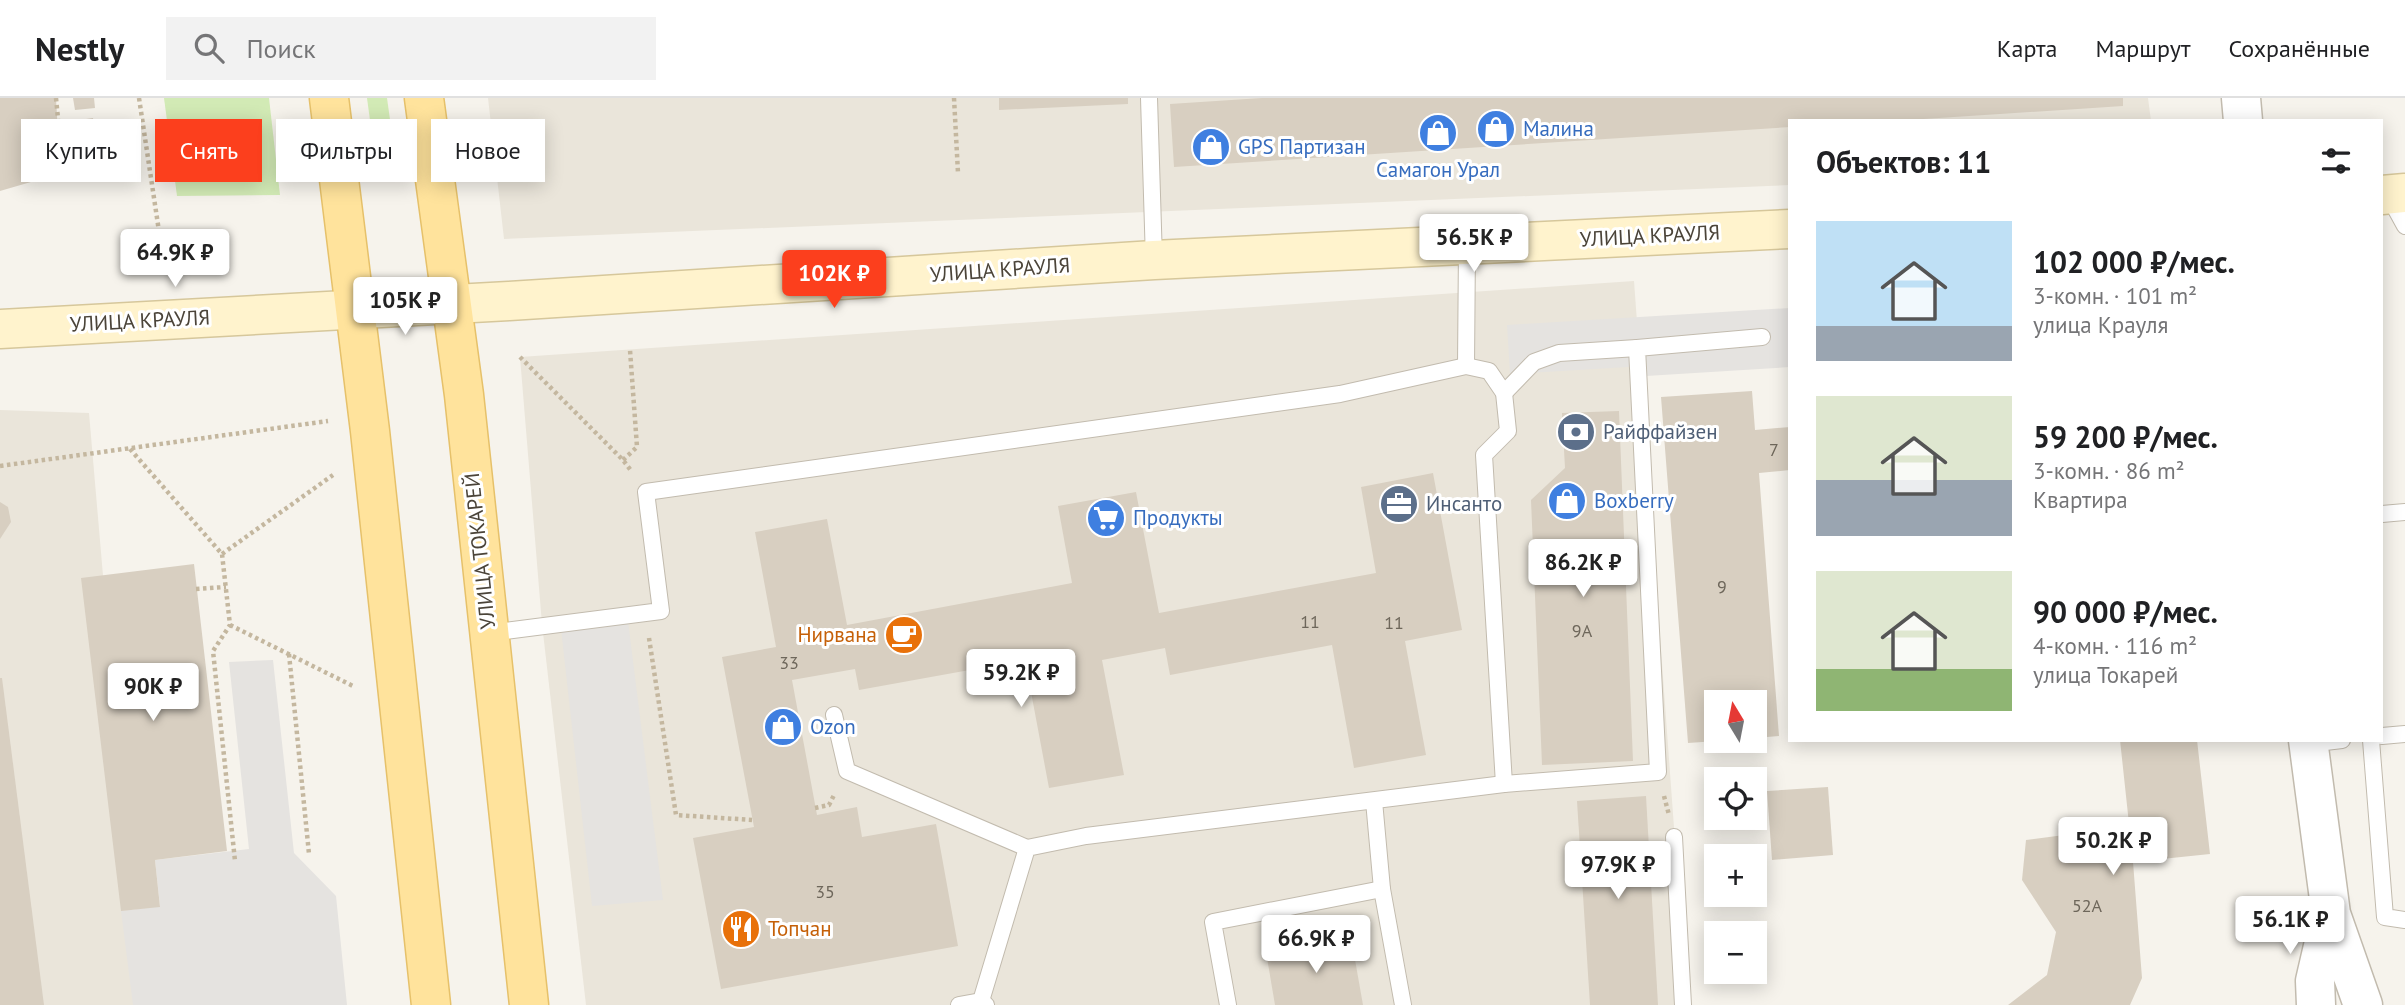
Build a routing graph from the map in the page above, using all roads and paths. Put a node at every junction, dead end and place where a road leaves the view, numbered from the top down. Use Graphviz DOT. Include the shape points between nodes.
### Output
graph roads {
  1 [pos="56,98"];
  2 [pos="139,98"];
  3 [pos="329,98"];
  4 [pos="424,98"];
  5 [pos="954,98"];
  6 [pos="1149,98"];
  7 [pos="2241,98"];
  8 [pos="58,119"];
  9 [pos="2243,119"];
  10 [pos="958,173"];
  11 [pos="1788,229"];
  12 [pos="160,238"];
  13 [pos="1467,245"];
  14 [pos="1154,260"];
  15 [pos="452,304"];
  16 [pos="354,310"];
  17 [pos="0,328"];
  18 [pos="1762,337"];
  19 [pos="1637,348"];
  20 [pos="630,350"];
  21 [pos="520,357"];
  22 [pos="1466,366"];
  23 [pos="1504,393"];
  24 [pos="328,421"];
  25 [pos="130,449"];
  26 [pos="0,466"];
  27 [pos="333,475"];
  28 [pos="2405,512"];
  29 [pos="2383,514"];
  30 [pos="222,554"];
  31 [pos="226,587"];
  32 [pos="196,589"];
  33 [pos="646,613"];
  34 [pos="230,625"];
  35 [pos="489,633"];
  36 [pos="289,654"];
  37 [pos="353,686"];
  38 [pos="834,715"];
  39 [pos="2405,734"];
  40 [pos="2383,736"];
  41 [pos="2320,742"];
  42 [pos="2371,742"];
  43 [pos="1658,772"];
  44 [pos="1504,784"];
  45 [pos="1374,801"];
  46 [pos="752,820"];
  47 [pos="1674,836"];
  48 [pos="1027,848"];
  49 [pos="309,854"];
  50 [pos="236,861"];
  51 [pos="1382,889"];
  52 [pos="2330,914"];
  53 [pos="2405,920"];
  54 [pos="984,1003"];
  55 [pos="431,1005"];
  56 [pos="529,1005"];
  57 [pos="960,1005"];
  58 [pos="1228,1005"];
  59 [pos="1403,1005"];
  60 [pos="1683,1005"];
  61 [pos="2316,1005"];
  62 [pos="2362,1005"];
  1 -- 8 [label="path"];
  2 -- 12 [label="path"];
  3 -- 16 [label="main road"];
  4 -- 15 [label="main road, УЛИЦА ТОКАРЕЙ"];
  5 -- 10 [label="path"];
  6 -- 14 [label="lane"];
  7 -- 9 [label="street"];
  11 -- 13 [label="main road, УЛИЦА КРАУЛЯ"];
  13 -- 14 [label="main road, УЛИЦА КРАУЛЯ"];
  13 -- 22 [label="lane"];
  14 -- 15 [label="main road, УЛИЦА КРАУЛЯ"];
  15 -- 16 [label="main road, УЛИЦА КРАУЛЯ"];
  15 -- 35 [label="main road, УЛИЦА ТОКАРЕЙ"];
  16 -- 17 [label="main road, УЛИЦА КРАУЛЯ"];
  16 -- 55 [label="main road"];
  18 -- 19 [label="lane"];
  19 -- 23 [label="lane" via="1559,353 1534,362"];
  19 -- 43 [label="lane"];
  20 -- 21 [label="path" via="637,447 623,460"];
  22 -- 23 [label="lane" via="1489,371"];
  22 -- 33 [label="lane" via="1339,394 646,492 661,611"];
  23 -- 44 [label="lane" via="1507,430 1484,456"];
  24 -- 25 [label="path"];
  25 -- 26 [label="path"];
  25 -- 30 [label="path"];
  27 -- 30 [label="path"];
  28 -- 29 [label="lane"];
  30 -- 31 [label="path"];
  31 -- 32 [label="path"];
  31 -- 34 [label="path"];
  33 -- 35 [label="lane"];
  33 -- 46 [label="path" via="676,815"];
  34 -- 36 [label="path"];
  34 -- 50 [label="path" via="213,650"];
  35 -- 56 [label="main road, УЛИЦА ТОКАРЕЙ"];
  36 -- 37 [label="path"];
  36 -- 49 [label="path"];
  38 -- 48 [label="lane" via="847,771"];
  39 -- 40 [label="lane"];
  41 -- 52 [label="street"];
  42 -- 53 [label="lane" via="2385,917"];
  43 -- 44 [label="lane"];
  43 -- 47 [label="path"];
  44 -- 45 [label="lane"];
  45 -- 48 [label="lane" via="1086,836"];
  45 -- 51 [label="lane"];
  47 -- 60 [label="lane"];
  48 -- 54 [label="lane"];
  51 -- 58 [label="lane" via="1213,922"];
  51 -- 59 [label="lane"];
  52 -- 61 [label="street" via="2315,981"];
  52 -- 62 [label="street"];
  54 -- 57 [label="lane"];
}
